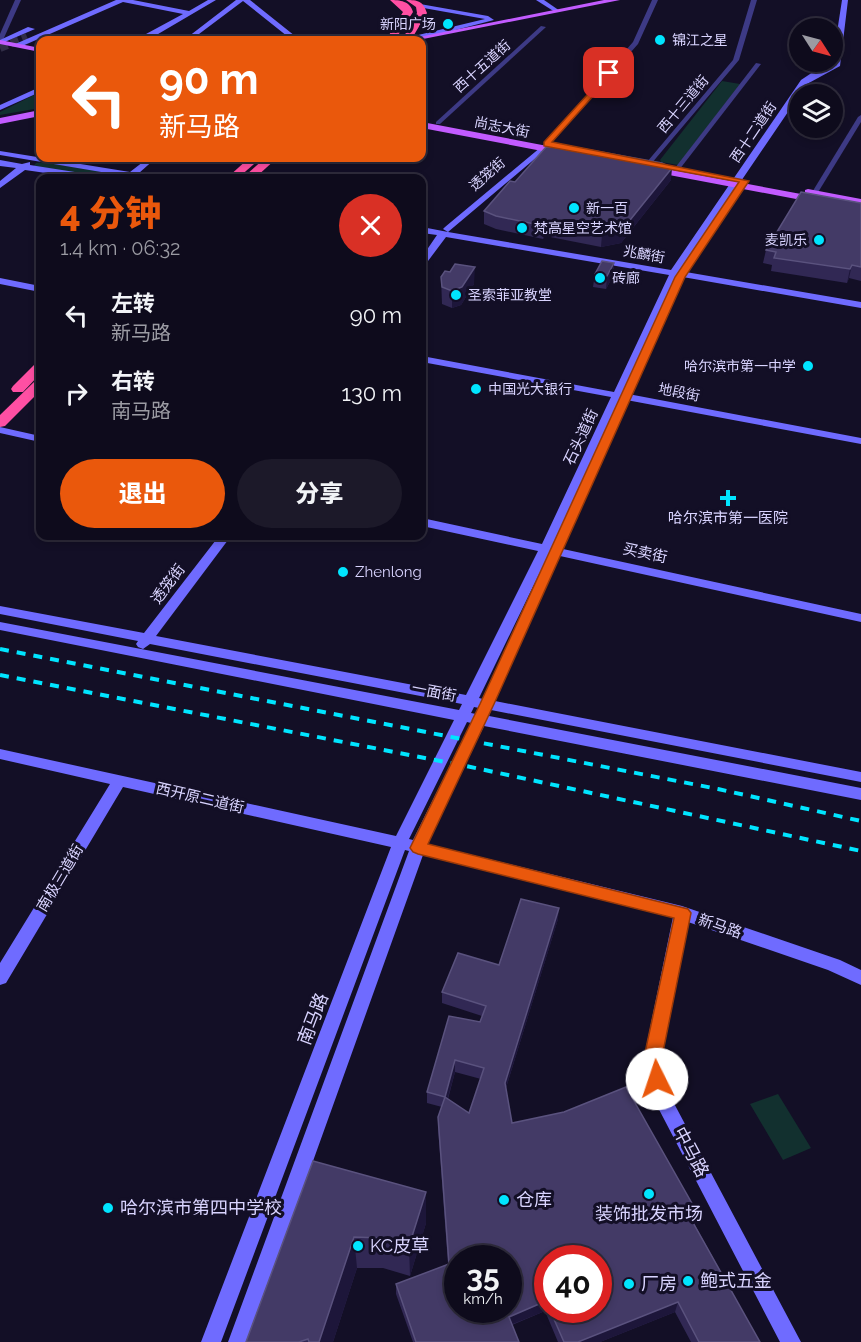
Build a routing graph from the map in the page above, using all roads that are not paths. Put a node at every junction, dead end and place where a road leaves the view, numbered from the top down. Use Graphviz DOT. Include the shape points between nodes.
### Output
graph roads {
  1 [pos="18,0"];
  2 [pos="213,0"];
  3 [pos="240,0"];
  4 [pos="246,0"];
  5 [pos="395,0"];
  6 [pos="539,0"];
  7 [pos="616,0"];
  8 [pos="655,0"];
  9 [pos="754,0"];
  10 [pos="844,0"];
  11 [pos="851,0"];
  12 [pos="102,3"];
  13 [pos="415,3"];
  14 [pos="557,11"];
  15 [pos="189,14"];
  16 [pos="44,24"];
  17 [pos="543,27"];
  18 [pos="149,36"];
  19 [pos="192,36"];
  20 [pos="291,36"];
  21 [pos="393,36"];
  22 [pos="413,36"];
  23 [pos="426,36"];
  24 [pos="27,37"];
  25 [pos="426,37"];
  26 [pos="1,44"];
  27 [pos="17,45"];
  28 [pos="36,49"];
  29 [pos="36,53"];
  30 [pos="758,64"];
  31 [pos="814,84"];
  32 [pos="36,91"];
  33 [pos="0,108"];
  34 [pos="36,112"];
  35 [pos="36,112"];
  36 [pos="0,116"];
  37 [pos="789,116"];
  38 [pos="861,117"];
  39 [pos="0,121"];
  40 [pos="426,121"];
  41 [pos="438,123"];
  42 [pos="426,126"];
  43 [pos="544,146"];
  44 [pos="576,152"];
  45 [pos="0,153"];
  46 [pos="36,156"];
  47 [pos="36,157"];
  48 [pos="64,162"];
  49 [pos="147,162"];
  50 [pos="250,162"];
  51 [pos="266,162"];
  52 [pos="0,163"];
  53 [pos="643,164"];
  54 [pos="23,167"];
  55 [pos="677,169"];
  56 [pos="68,174"];
  57 [pos="116,174"];
  58 [pos="133,174"];
  59 [pos="237,174"];
  60 [pos="253,174"];
  61 [pos="739,182"];
  62 [pos="0,185"];
  63 [pos="814,194"];
  64 [pos="861,202"];
  65 [pos="861,208"];
  66 [pos="426,225"];
  67 [pos="426,230"];
  68 [pos="445,231"];
  69 [pos="426,257"];
  70 [pos="680,271"];
  71 [pos="0,281"];
  72 [pos="36,288"];
  73 [pos="861,296"];
  74 [pos="861,306"];
  75 [pos="426,360"];
  76 [pos="36,371"];
  77 [pos="36,388"];
  78 [pos="621,396"];
  79 [pos="0,406"];
  80 [pos="0,423"];
  81 [pos="0,430"];
  82 [pos="36,438"];
  83 [pos="861,441"];
  84 [pos="426,523"];
  85 [pos="222,540"];
  86 [pos="551,549"];
  87 [pos="0,610"];
  88 [pos="861,618"];
  89 [pos="0,626"];
  90 [pos="147,639"];
  91 [pos="137,652"];
  92 [pos="467,708"];
  93 [pos="484,711"];
  94 [pos="0,754"];
  95 [pos="861,777"];
  96 [pos="120,779"];
  97 [pos="861,794"];
  98 [pos="400,843"];
  99 [pos="418,848"];
  100 [pos="682,913"];
  101 [pos="2,970"];
  102 [pos="861,978"];
  103 [pos="211,1342"];
  104 [pos="238,1342"];
  105 [pos="791,1342"];
  1 -- 26 [label="street"];
  2 -- 15 [label="main road"];
  3 -- 19 [label="main road"];
  4 -- 20 [label="main road"];
  5 -- 21 [label="highway" via="408,12"];
  6 -- 14 [label="main road"];
  7 -- 14 [label="main road"];
  8 -- 43 [label="street" via="636,43"];
  9 -- 53 [label="street, 西十三道街" via="736,60"];
  10 -- 61 [label="main road, 西十二道街" via="836,66 804,82"];
  11 -- 31 [label="main road" via="842,68"];
  12 -- 15 [label="main road" via="122,0"];
  12 -- 24 [label="main road"];
  12 -- 27 [label="main road"];
  13 -- 22 [label="highway" via="422,13"];
  13 -- 23 [label="main road" via="491,21"];
  14 -- 25 [label="main road"];
  15 -- 18 [label="main road"];
  16 -- 26 [label="main road"];
  17 -- 41 [label="street, 西十五道街"];
  26 -- 27 [label="main road"];
  26 -- 29 [label="main road"];
  27 -- 28 [label="main road"];
  30 -- 55 [label="street"];
  32 -- 33 [label="main road"];
  34 -- 36 [label="main road"];
  35 -- 39 [label="main road"];
  37 -- 61 [label="main road, 西十二道街"];
  38 -- 63 [label="street"];
  40 -- 41 [label="main road, 尚志大街"];
  41 -- 43 [label="main road, 尚志大街"];
  42 -- 43 [label="main road, 尚志大街"];
  43 -- 44 [label="main road, 尚志大街"];
  43 -- 68 [label="main road, 透笼街"];
  45 -- 46 [label="main road"];
  47 -- 54 [label="main road"];
  48 -- 57 [label="main road"];
  49 -- 58 [label="main road"];
  50 -- 59 [label="highway"];
  51 -- 60 [label="highway"];
  52 -- 54 [label="main road"];
  53 -- 55 [label="main road"];
  53 -- 61 [label="main road"];
  54 -- 56 [label="main road"];
  54 -- 62 [label="main road"];
  55 -- 61 [label="main road"];
  61 -- 63 [label="main road"];
  61 -- 65 [label="main road"];
  61 -- 70 [label="main road, 石头道街"];
  63 -- 64 [label="main road"];
  66 -- 68 [label="main road, 兆麟街"];
  67 -- 68 [label="main road, 兆麟街"];
  68 -- 69 [label="main road, 透笼街"];
  68 -- 70 [label="main road, 兆麟街"];
  70 -- 73 [label="main road, 兆麟街"];
  70 -- 74 [label="main road, 兆麟街"];
  70 -- 78 [label="main road, 石头道街"];
  71 -- 72 [label="main road"];
  75 -- 78 [label="main road, 地段街"];
  76 -- 79 [label="highway"];
  77 -- 80 [label="highway"];
  78 -- 83 [label="main road, 地段街"];
  78 -- 86 [label="main road, 石头道街"];
  81 -- 82 [label="main road"];
  84 -- 86 [label="main road, 买卖街"];
  85 -- 90 [label="main road, 透笼街"];
  86 -- 88 [label="main road, 买卖街"];
  86 -- 92 [label="main road, 石头道街"];
  86 -- 93 [label="main road, 石头道街"];
  87 -- 90 [label="main road, 一面街"];
  89 -- 91 [label="main road, 一面街"];
  90 -- 91 [label="main road, 透笼街"];
  90 -- 92 [label="main road, 一面街"];
  91 -- 92 [label="main road, 一面街"];
  92 -- 93 [label="main road, 一面街"];
  92 -- 98 [label="main road, 南马路"];
  93 -- 95 [label="main road, 一面街"];
  93 -- 97 [label="main road, 一面街"];
  93 -- 99 [label="main road"];
  94 -- 96 [label="main road, 西开原二道街"];
  96 -- 98 [label="main road, 西开原二道街"];
  96 -- 101 [label="main road, 南极三道街"];
  98 -- 99 [label="main road, 新马路"];
  98 -- 103 [label="main road, 南马路"];
  99 -- 100 [label="main road, 新马路"];
  99 -- 104 [label="main road"];
  100 -- 102 [label="main road, 新马路" via="834,965"];
  100 -- 105 [label="main road, 中马路" via="652,1062 661,1096"];
}
